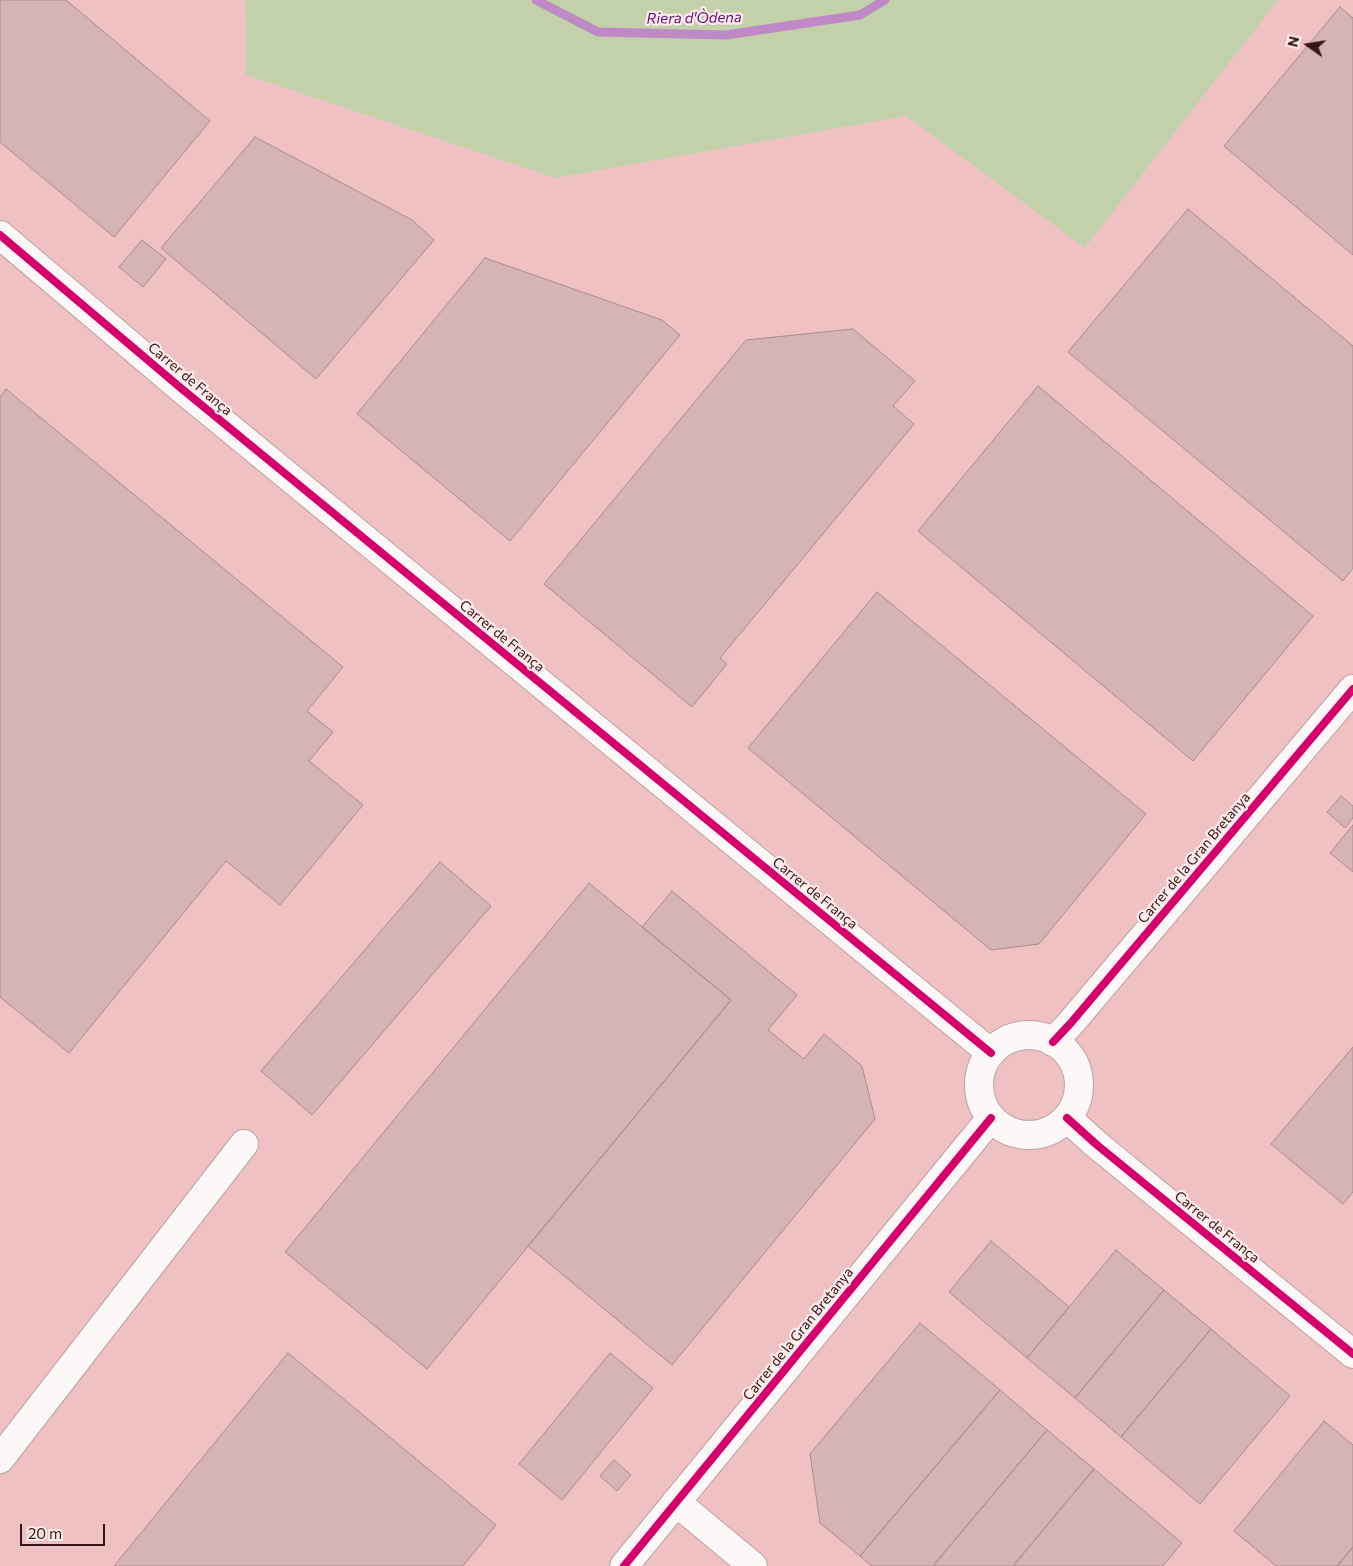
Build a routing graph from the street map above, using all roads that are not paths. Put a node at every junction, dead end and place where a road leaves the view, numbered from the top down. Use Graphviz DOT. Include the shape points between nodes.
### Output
graph roads {
  1 [pos="0,235"];
  2 [pos="1353,689"];
  3 [pos="1053,1042"];
  4 [pos="991,1053"];
  5 [pos="991,1118"];
  6 [pos="1067,1118"];
  7 [pos="244,1144"];
  8 [pos="1353,1354"];
  9 [pos="0,1459"];
  10 [pos="676,1502"];
  11 [pos="624,1566"];
  12 [pos="754,1566"];
  1 -- 4 [label="street, Carrer de França" via="182,389"];
  2 -- 3 [label="street, Carrer de la Gran Bretanya"];
  3 -- 4 [label="street" via="1040,1037 1020,1036 1007,1040"];
  3 -- 6 [label="street" via="1072,1061 1079,1080 1077,1100"];
  4 -- 5 [label="street" via="981,1072 979,1086"];
  5 -- 6 [label="street" via="1008,1131 1029,1136 1050,1131"];
  5 -- 10 [label="street, Carrer de la Gran Bretanya"];
  6 -- 8 [label="street, Carrer de França"];
  7 -- 9 [label="street"];
  10 -- 11 [label="street, Carrer de la Gran Bretanya"];
  10 -- 12 [label="street"];
}
